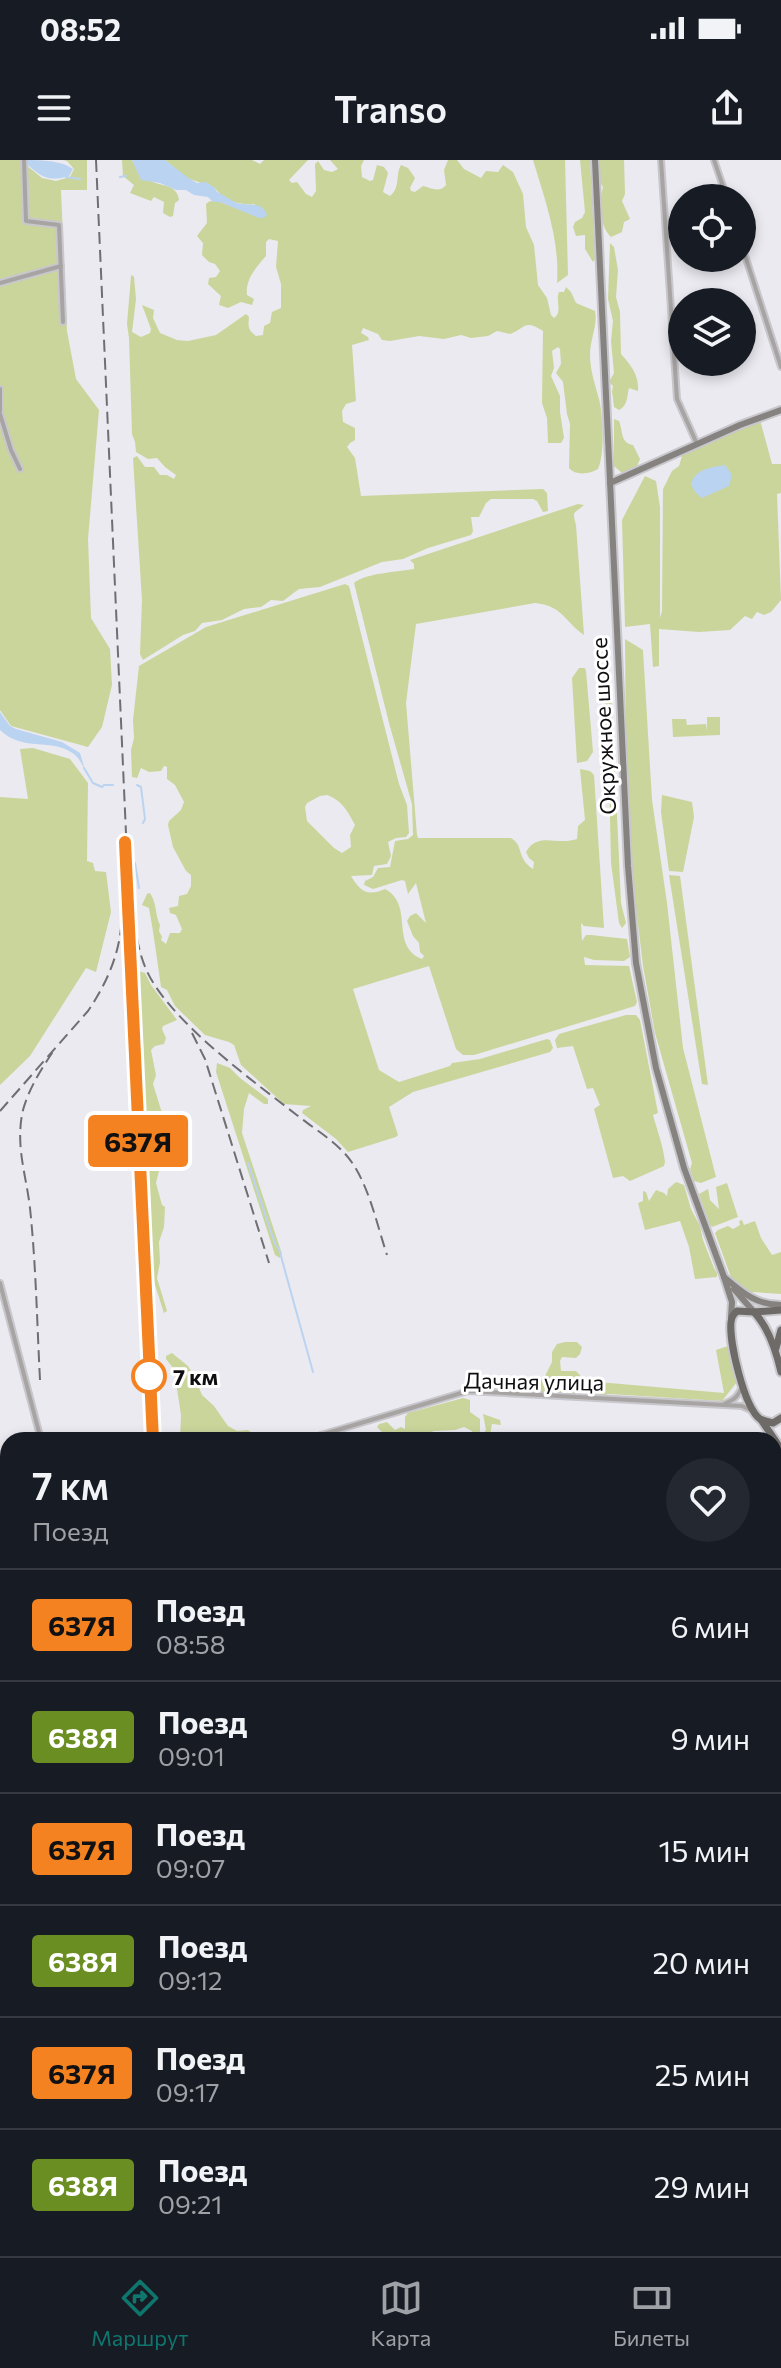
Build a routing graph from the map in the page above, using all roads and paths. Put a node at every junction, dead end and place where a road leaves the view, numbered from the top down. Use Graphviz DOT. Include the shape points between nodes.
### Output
graph roads {
  1 [pos="595,160"];
  2 [pos="661,160"];
  3 [pos="714,160"];
  4 [pos="24,163"];
  5 [pos="722,184"];
  6 [pos="61,266"];
  7 [pos="750,272"];
  8 [pos="0,283"];
  9 [pos="63,322"];
  10 [pos="781,367"];
  11 [pos="0,389"];
  12 [pos="781,410"];
  13 [pos="0,413"];
  14 [pos="697,444"];
  15 [pos="20,469"];
  16 [pos="610,483"];
  17 [pos="724,1277"];
  18 [pos="0,1283"];
  19 [pos="781,1308"];
  20 [pos="754,1312"];
  21 [pos="731,1319"];
  22 [pos="781,1330"];
  23 [pos="777,1354"];
  24 [pos="781,1372"];
  25 [pos="742,1385"];
  26 [pos="722,1405"];
  27 [pos="754,1411"];
  28 [pos="781,1418"];
  29 [pos="761,1419"];
  30 [pos="39,1432"];
  31 [pos="331,1432"];
  32 [pos="770,1432"];
  1 -- 16 [label="main road, Окружное шоссе"];
  2 -- 14 [label="street" via="677,399"];
  3 -- 5 [label="street"];
  4 -- 6 [label="street" via="26,221 59,225"];
  6 -- 8 [label="street"];
  6 -- 9 [label="street"];
  7 -- 10 [label="street"];
  11 -- 13 [label="street"];
  12 -- 14 [label="main road"];
  13 -- 15 [label="street"];
  14 -- 16 [label="main road"];
  16 -- 17 [label="main road, Окружное шоссе" via="636,963 656,1068 684,1168"];
  17 -- 19 [label="main road" via="757,1302"];
  17 -- 20 [label="main road, Окружное шоссе"];
  17 -- 21 [label="main road, Окружное шоссе"];
  18 -- 30 [label="street"];
  19 -- 20 [label="main road"];
  20 -- 21 [label="main road" via="737,1311"];
  20 -- 23 [label="main road, Окружное шоссе"];
  21 -- 25 [label="main road, Окружное шоссе"];
  22 -- 23 [label="main road"];
  23 -- 24 [label="main road, Окружное шоссе"];
  25 -- 26 [label="street" via="732,1401"];
  25 -- 27 [label="main road, Окружное шоссе"];
  26 -- 27 [label="street, Дачная улица"];
  26 -- 31 [label="street, Дачная улица" via="468,1391"];
  27 -- 29 [label="main road, Окружное шоссе"];
  28 -- 29 [label="main road" via="773,1423"];
  29 -- 32 [label="main road, Окружное шоссе"];
}
